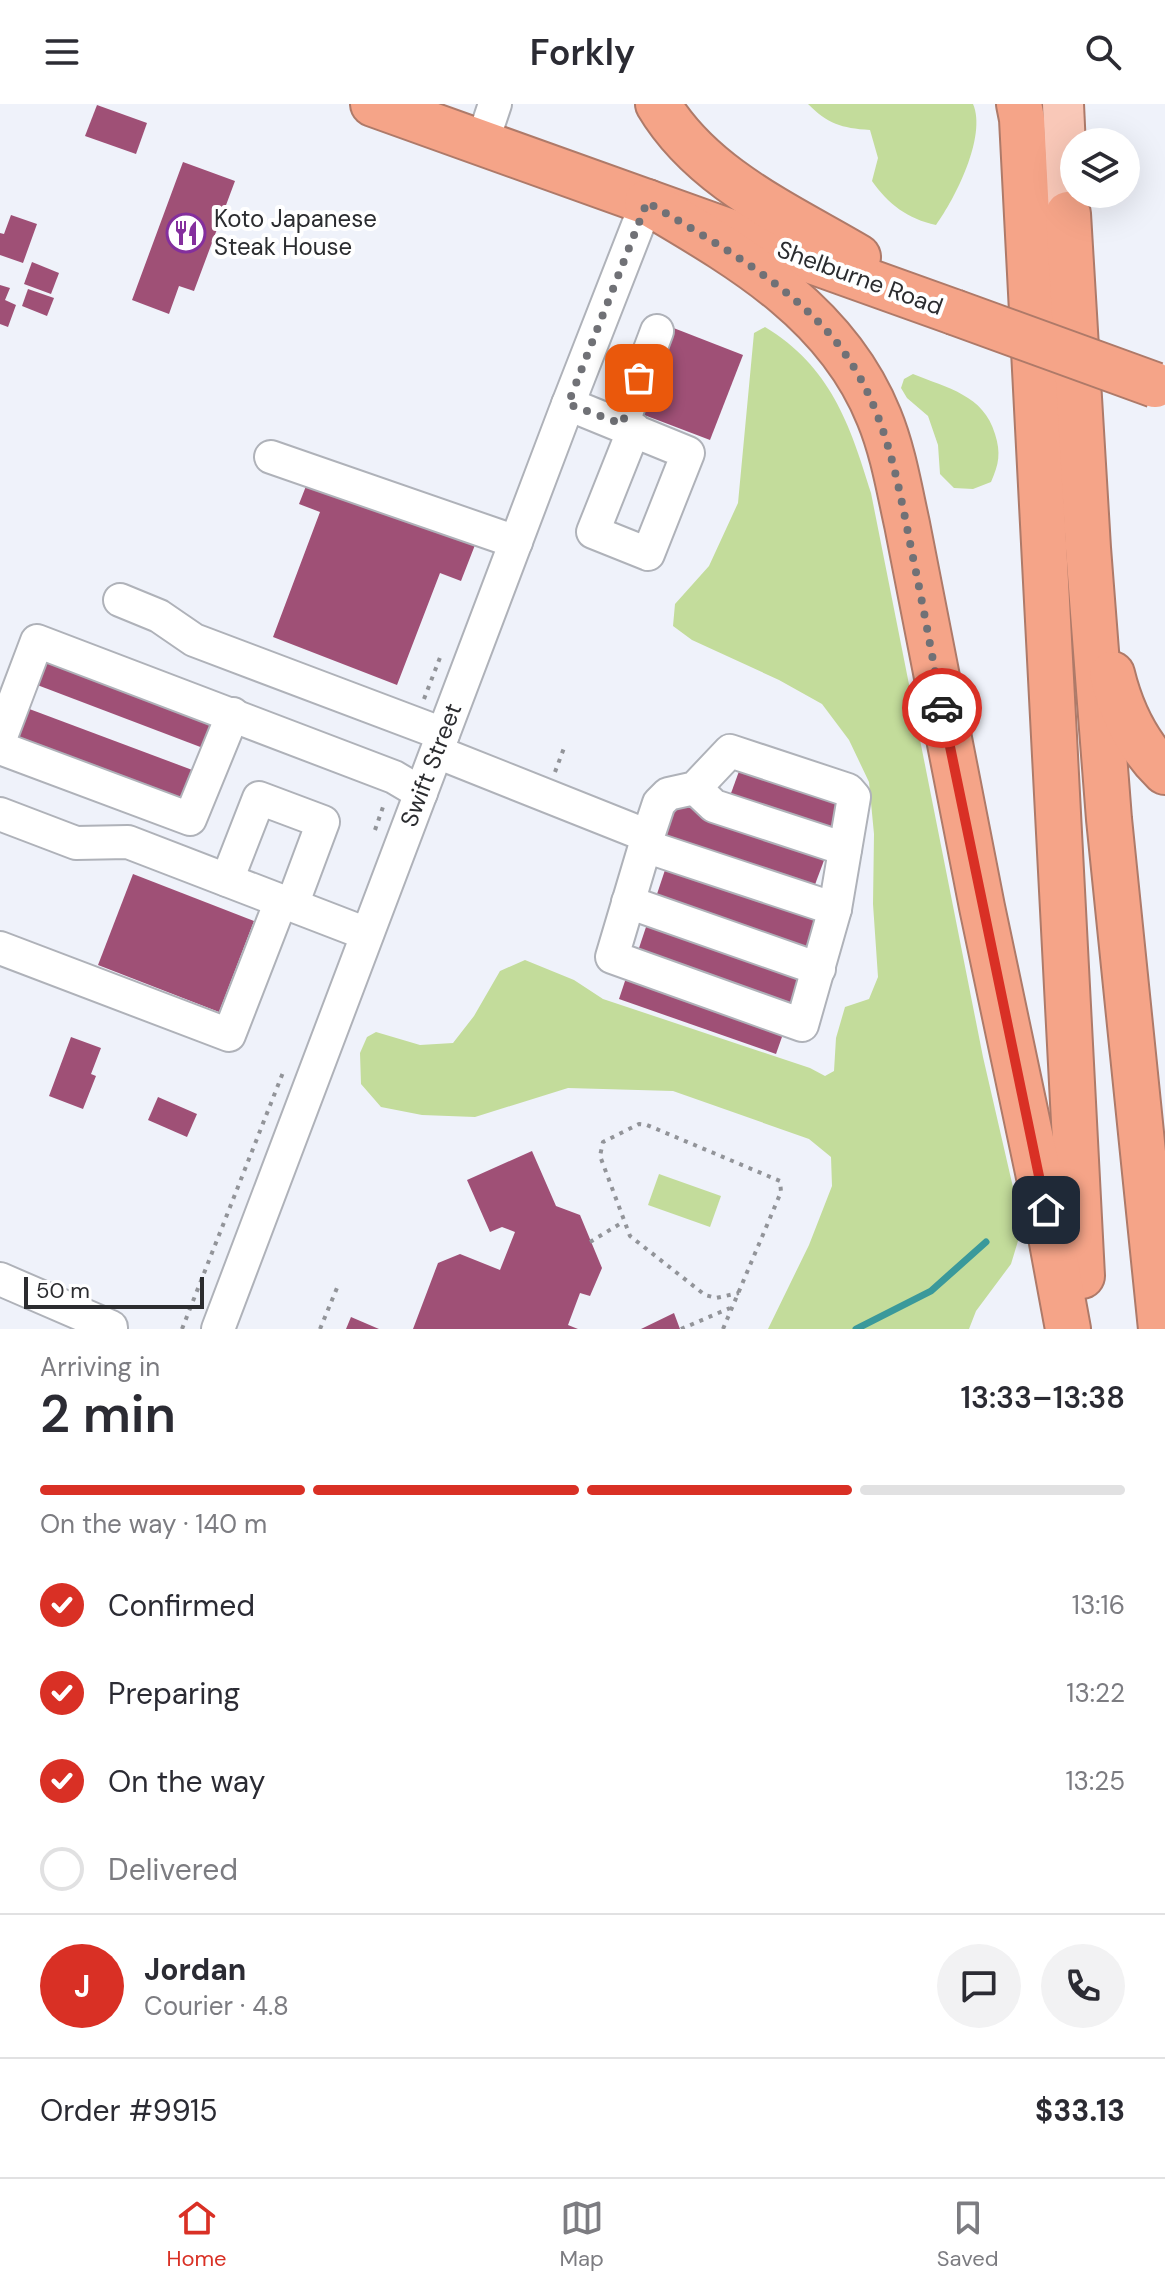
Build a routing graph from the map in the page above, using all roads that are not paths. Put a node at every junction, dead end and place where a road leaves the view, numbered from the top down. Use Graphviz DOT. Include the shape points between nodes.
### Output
graph roads {
  1 [pos="373,104"];
  2 [pos="658,104"];
  3 [pos="1063,104"];
  4 [pos="1021,109"];
  5 [pos="489,123"];
  6 [pos="647,202"];
  7 [pos="1068,214"];
  8 [pos="954,312"];
  9 [pos="657,331"];
  10 [pos="1160,387"];
  11 [pos="568,404"];
  12 [pos="271,457"];
  13 [pos="516,542"];
  14 [pos="1088,548"];
  15 [pos="120,600"];
  16 [pos="233,714"];
  17 [pos="0,739"];
  18 [pos="440,743"];
  19 [pos="0,748"];
  20 [pos="1165,772"];
  21 [pos="695,788"];
  22 [pos="421,793"];
  23 [pos="0,814"];
  24 [pos="647,841"];
  25 [pos="845,849"];
  26 [pos="227,880"];
  27 [pos="628,902"];
  28 [pos="286,903"];
  29 [pos="835,909"];
  30 [pos="367,934"];
  31 [pos="0,948"];
  32 [pos="819,969"];
  33 [pos="0,1279"];
  34 [pos="111,1329"];
  35 [pos="218,1329"];
  36 [pos="1068,1329"];
  37 [pos="1085,1329"];
  38 [pos="1161,1329"];
  1 -- 5 [label="highway, Shelburne Road"];
  2 -- 8 [label="highway" via="694,149 746,191"];
  3 -- 7 [label="main road"];
  4 -- 37 [label="highway"];
  5 -- 6 [label="highway, Shelburne Road"];
  6 -- 8 [label="highway, Shelburne Road"];
  6 -- 11 [label="street, Swift Street"];
  6 -- 36 [label="highway" via="752,267 814,318 846,355 880,419 907,524"];
  7 -- 14 [label="highway"];
  8 -- 10 [label="highway, Shelburne Road, bridge"];
  9 -- 11 [label="street" via="628,427"];
  11 -- 13 [label="street, Swift Street"];
  12 -- 13 [label="street"];
  13 -- 18 [label="street, Swift Street"];
  14 -- 20 [label="highway" via="1119,701 1135,735"];
  14 -- 38 [label="highway" via="1109,819"];
  15 -- 18 [label="street" via="159,616 194,640"];
  16 -- 17 [label="street" via="37,641"];
  16 -- 19 [label="street" via="190,819"];
  16 -- 22 [label="street" via="394,777"];
  18 -- 22 [label="street, Swift Street"];
  18 -- 24 [label="street"];
  21 -- 24 [label="street" via="668,794 659,803"];
  21 -- 25 [label="street" via="714,806"];
  21 -- 25 [label="street" via="730,751 848,790 854,797"];
  22 -- 30 [label="street, Swift Street"];
  23 -- 26 [label="street" via="76,843 128,842"];
  24 -- 27 [label="street"];
  24 -- 29 [label="street"];
  25 -- 29 [label="street"];
  26 -- 28 [label="street"];
  26 -- 28 [label="street" via="259,798 323,822"];
  27 -- 32 [label="street"];
  27 -- 32 [label="street" via="612,957 802,1025"];
  28 -- 30 [label="street"];
  28 -- 31 [label="street" via="229,1035"];
  29 -- 32 [label="street"];
  30 -- 35 [label="street, Swift Street"];
  33 -- 34 [label="street"];
}
